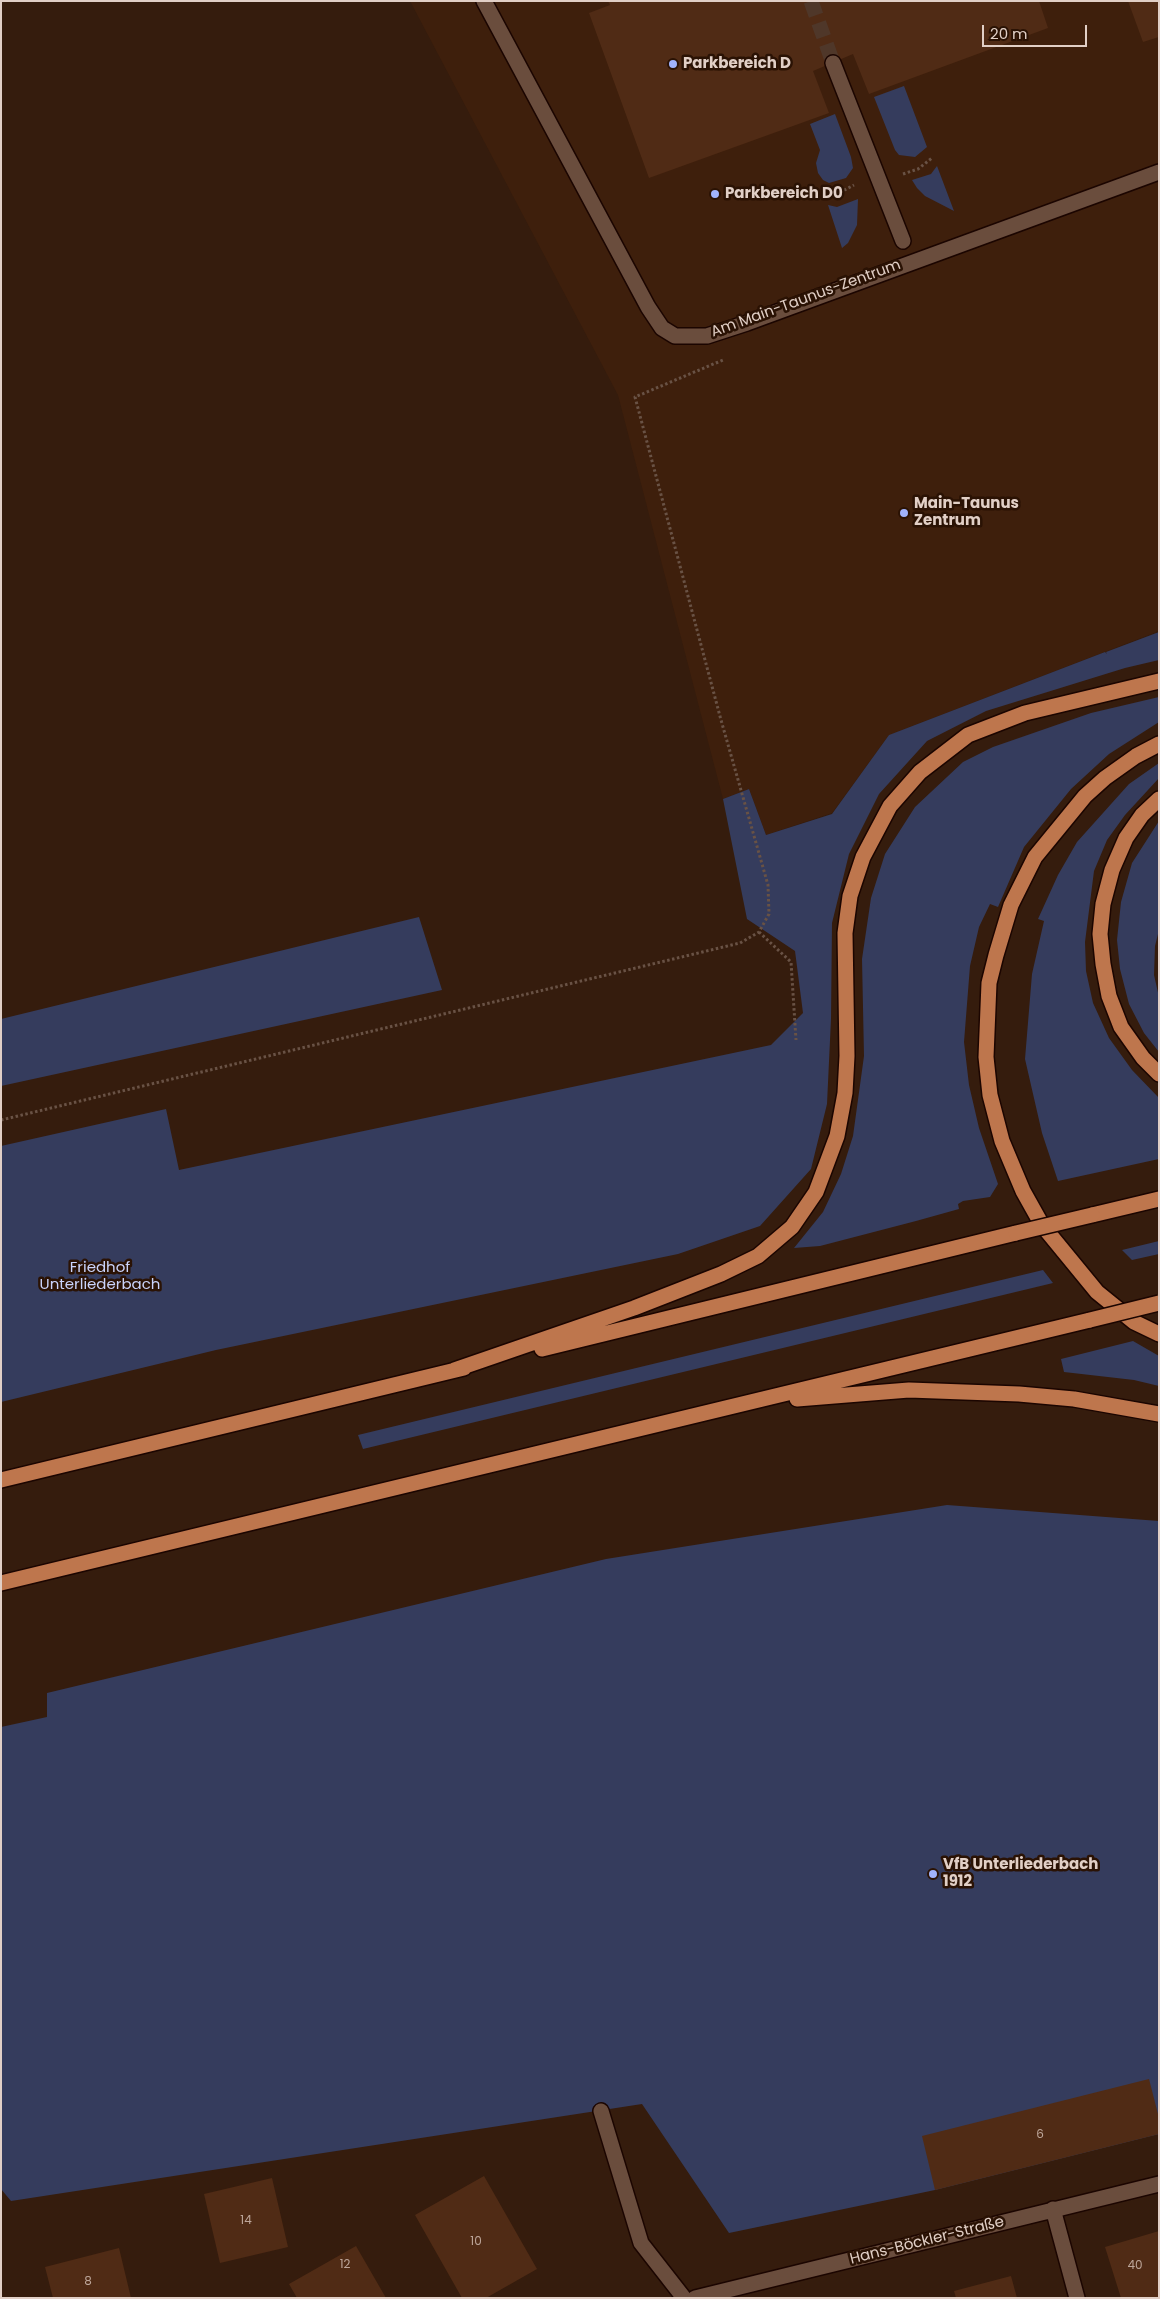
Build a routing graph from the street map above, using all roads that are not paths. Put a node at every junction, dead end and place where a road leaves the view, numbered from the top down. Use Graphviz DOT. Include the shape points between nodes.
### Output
graph roads {
  1 [pos="484,1"];
  2 [pos="833,63"];
  3 [pos="1159,172"];
  4 [pos="904,240"];
  5 [pos="1159,681"];
  6 [pos="1159,744"];
  7 [pos="1159,799"];
  8 [pos="1159,1074"];
  9 [pos="1159,1199"];
  10 [pos="1159,1303"];
  11 [pos="1159,1334"];
  12 [pos="454,1370"];
  13 [pos="750,1402"];
  14 [pos="1159,1414"];
  15 [pos="1,1480"];
  16 [pos="1,1583"];
  17 [pos="601,2111"];
  18 [pos="1159,2184"];
  19 [pos="1053,2209"];
  20 [pos="717,2295"];
  21 [pos="684,2298"];
  22 [pos="695,2298"];
  23 [pos="1077,2298"];
  1 -- 3 [label="street, Am Main-Taunus-Zentrum" via="648,307 662,328 675,336 707,336 747,323"];
  2 -- 4 [label="street"];
  5 -- 12 [label="highway" via="1025,713 968,735 920,772 890,806 863,856 850,896 845,933 845,1093 837,1136 816,1192 792,1227 758,1256 721,1274 634,1308"];
  6 -- 11 [label="highway" via="1136,756 1085,796 1035,857 1011,905 996,955 988,992 986,1057 990,1096 1002,1141 1042,1225 1097,1292 1134,1322"];
  7 -- 8 [label="highway" via="1142,815 1126,838 1112,870 1103,904 1100,934 1109,996 1121,1027"];
  9 -- 12 [label="highway, bridge"];
  10 -- 13 [label="highway, bridge"];
  12 -- 15 [label="highway"];
  13 -- 14 [label="highway" via="909,1390 1028,1394"];
  13 -- 16 [label="highway"];
  17 -- 21 [label="street" via="641,2243"];
  18 -- 19 [label="street, Hans-Böckler-Straße"];
  19 -- 20 [label="street, Hans-Böckler-Straße"];
  19 -- 23 [label="street"];
  20 -- 22 [label="street, Hans-Böckler-Straße"];
}
